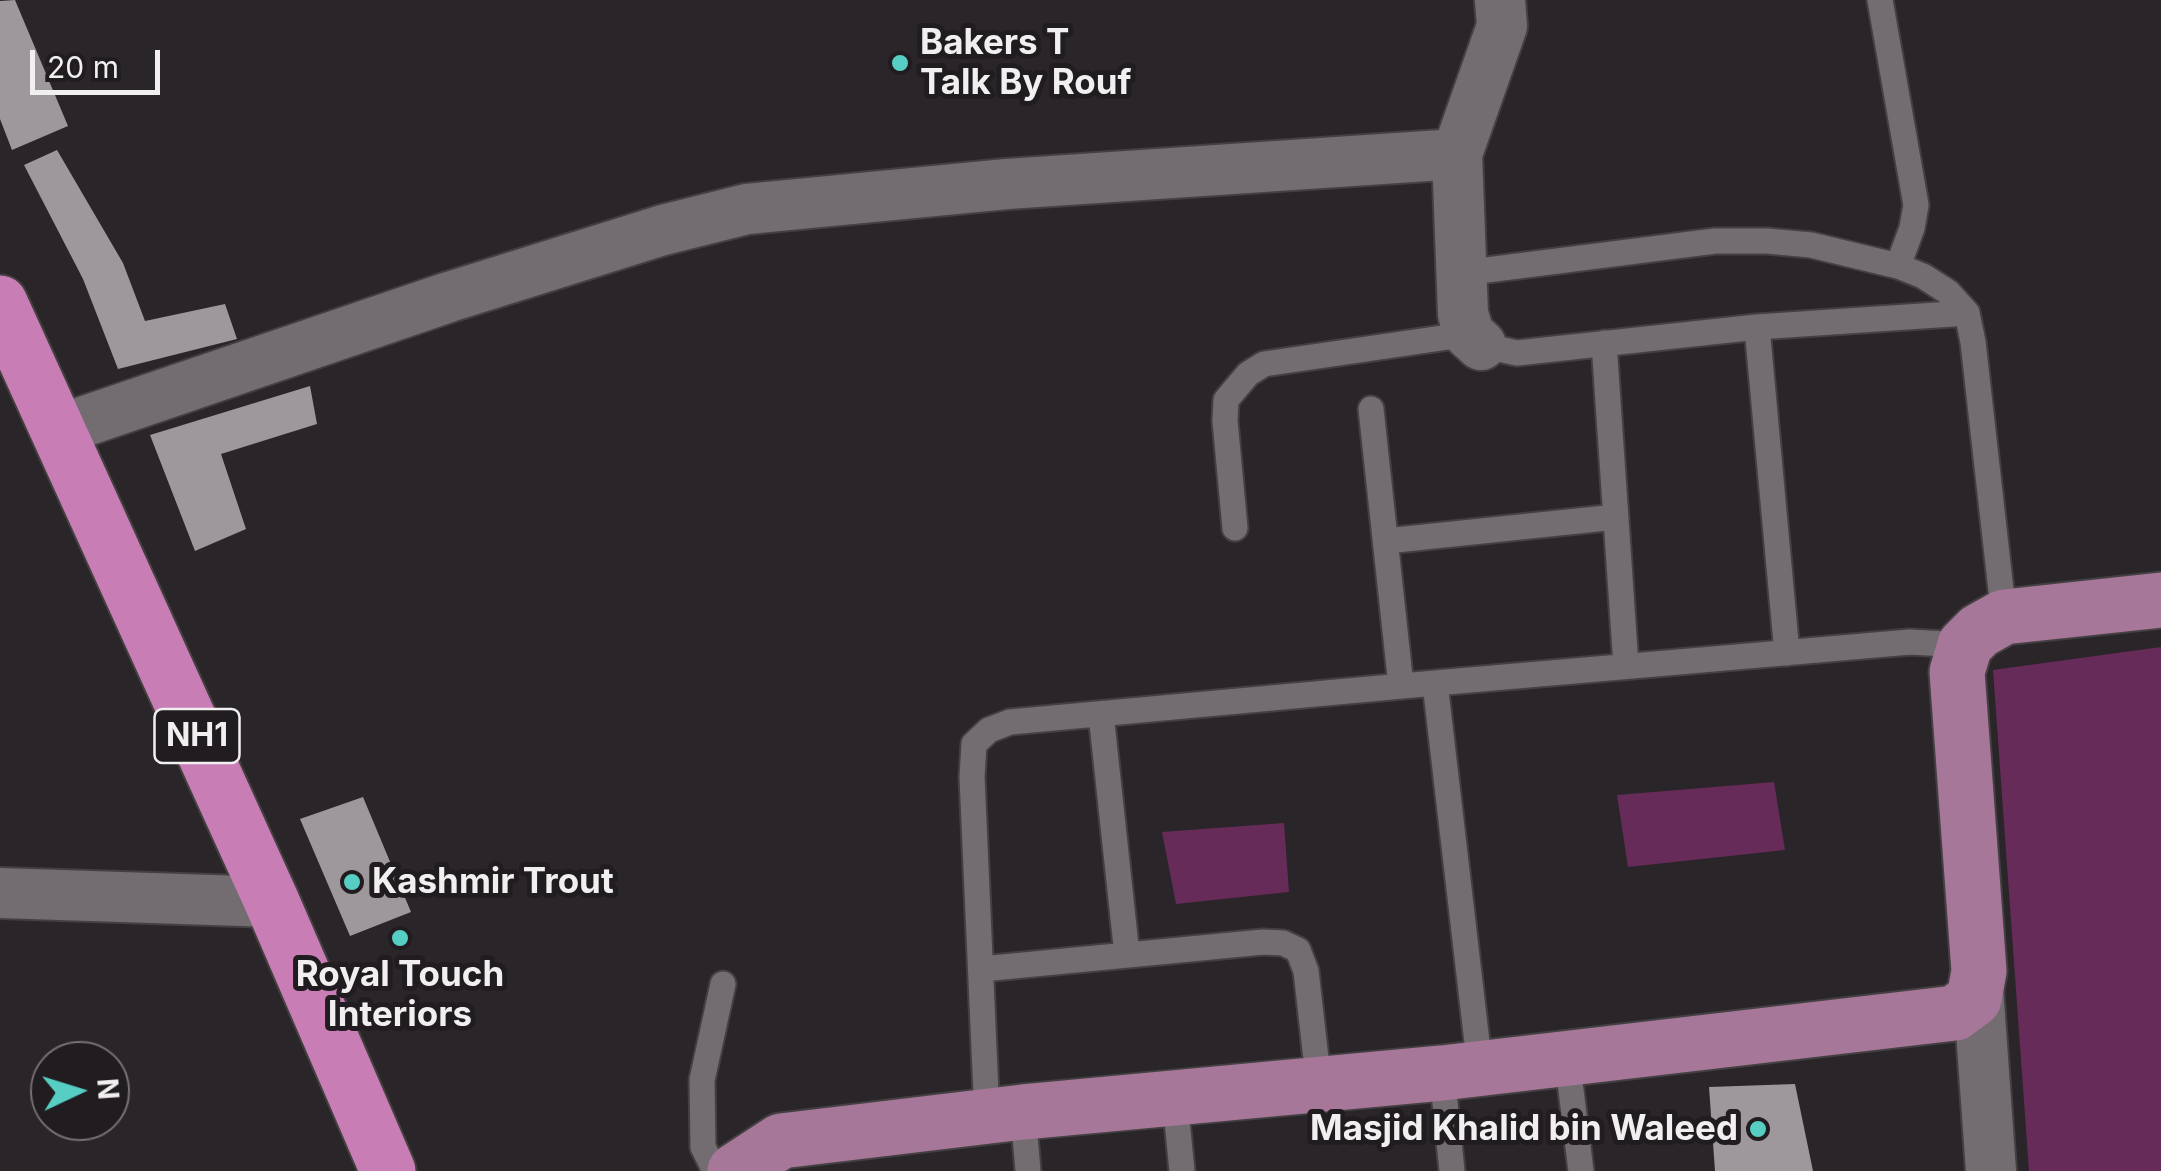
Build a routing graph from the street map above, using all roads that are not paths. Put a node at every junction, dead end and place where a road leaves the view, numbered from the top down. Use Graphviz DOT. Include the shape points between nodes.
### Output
graph roads {
  1 [pos="1500,0"];
  2 [pos="1880,0"];
  3 [pos="1457,154"];
  4 [pos="1898,266"];
  5 [pos="1463,273"];
  6 [pos="0,304"];
  7 [pos="1967,313"];
  8 [pos="1757,327"];
  9 [pos="1475,340"];
  10 [pos="1604,344"];
  11 [pos="16,376"];
  12 [pos="1372,409"];
  13 [pos="58,430"];
  14 [pos="1616,517"];
  15 [pos="1235,528"];
  16 [pos="1386,540"];
  17 [pos="2161,600"];
  18 [pos="1985,631"];
  19 [pos="1786,653"];
  20 [pos="1626,666"];
  21 [pos="1435,682"];
  22 [pos="1401,686"];
  23 [pos="1100,714"];
  24 [pos="0,893"];
  25 [pos="272,902"];
  26 [pos="1127,955"];
  27 [pos="982,969"];
  28 [pos="723,984"];
  29 [pos="1978,988"];
  30 [pos="1567,1058"];
  31 [pos="1461,1071"];
  32 [pos="1320,1085"];
  33 [pos="1175,1100"];
  34 [pos="1005,1114"];
  35 [pos="782,1156"];
  36 [pos="388,1171"];
  37 [pos="715,1171"];
  38 [pos="735,1171"];
  39 [pos="1028,1171"];
  40 [pos="1182,1171"];
  41 [pos="1452,1171"];
  42 [pos="1581,1171"];
  43 [pos="1991,1171"];
  1 -- 3 [label="street" via="1502,26"];
  2 -- 4 [label="lane" via="1916,205"];
  3 -- 5 [label="street"];
  3 -- 13 [label="street" via="747,209 467,291"];
  4 -- 5 [label="lane" via="1810,244 1715,241"];
  4 -- 7 [label="lane" via="1948,292"];
  5 -- 9 [label="street" via="1463,314"];
  6 -- 11 [label="highway, NH1"];
  7 -- 8 [label="lane"];
  7 -- 18 [label="lane"];
  8 -- 10 [label="lane"];
  8 -- 19 [label="lane"];
  9 -- 10 [label="lane" via="1516,352"];
  9 -- 15 [label="lane" via="1264,364 1248,374 1226,400"];
  10 -- 14 [label="lane"];
  11 -- 13 [label="highway, NH1"];
  12 -- 16 [label="lane"];
  13 -- 25 [label="highway, NH1"];
  14 -- 16 [label="lane"];
  14 -- 20 [label="lane"];
  16 -- 22 [label="lane"];
  17 -- 18 [label="main road"];
  18 -- 19 [label="lane"];
  18 -- 29 [label="main road" via="1957,672"];
  19 -- 20 [label="lane"];
  20 -- 21 [label="lane"];
  21 -- 22 [label="lane"];
  21 -- 31 [label="lane"];
  22 -- 23 [label="lane"];
  23 -- 26 [label="lane"];
  23 -- 27 [label="lane" via="1010,722 974,744"];
  24 -- 25 [label="street"];
  25 -- 36 [label="highway, NH1"];
  26 -- 27 [label="lane"];
  26 -- 32 [label="lane" via="1263,942 1298,950"];
  27 -- 34 [label="lane"];
  28 -- 37 [label="lane" via="702,1080 702,1148"];
  29 -- 30 [label="main road" via="1968,1006 1955,1012"];
  29 -- 43 [label="street"];
  30 -- 31 [label="main road"];
  30 -- 42 [label="lane"];
  31 -- 32 [label="main road"];
  31 -- 41 [label="lane"];
  32 -- 33 [label="main road"];
  33 -- 34 [label="main road"];
  33 -- 40 [label="lane"];
  34 -- 35 [label="main road"];
  34 -- 39 [label="lane"];
  35 -- 38 [label="main road" via="747,1160"];
}
